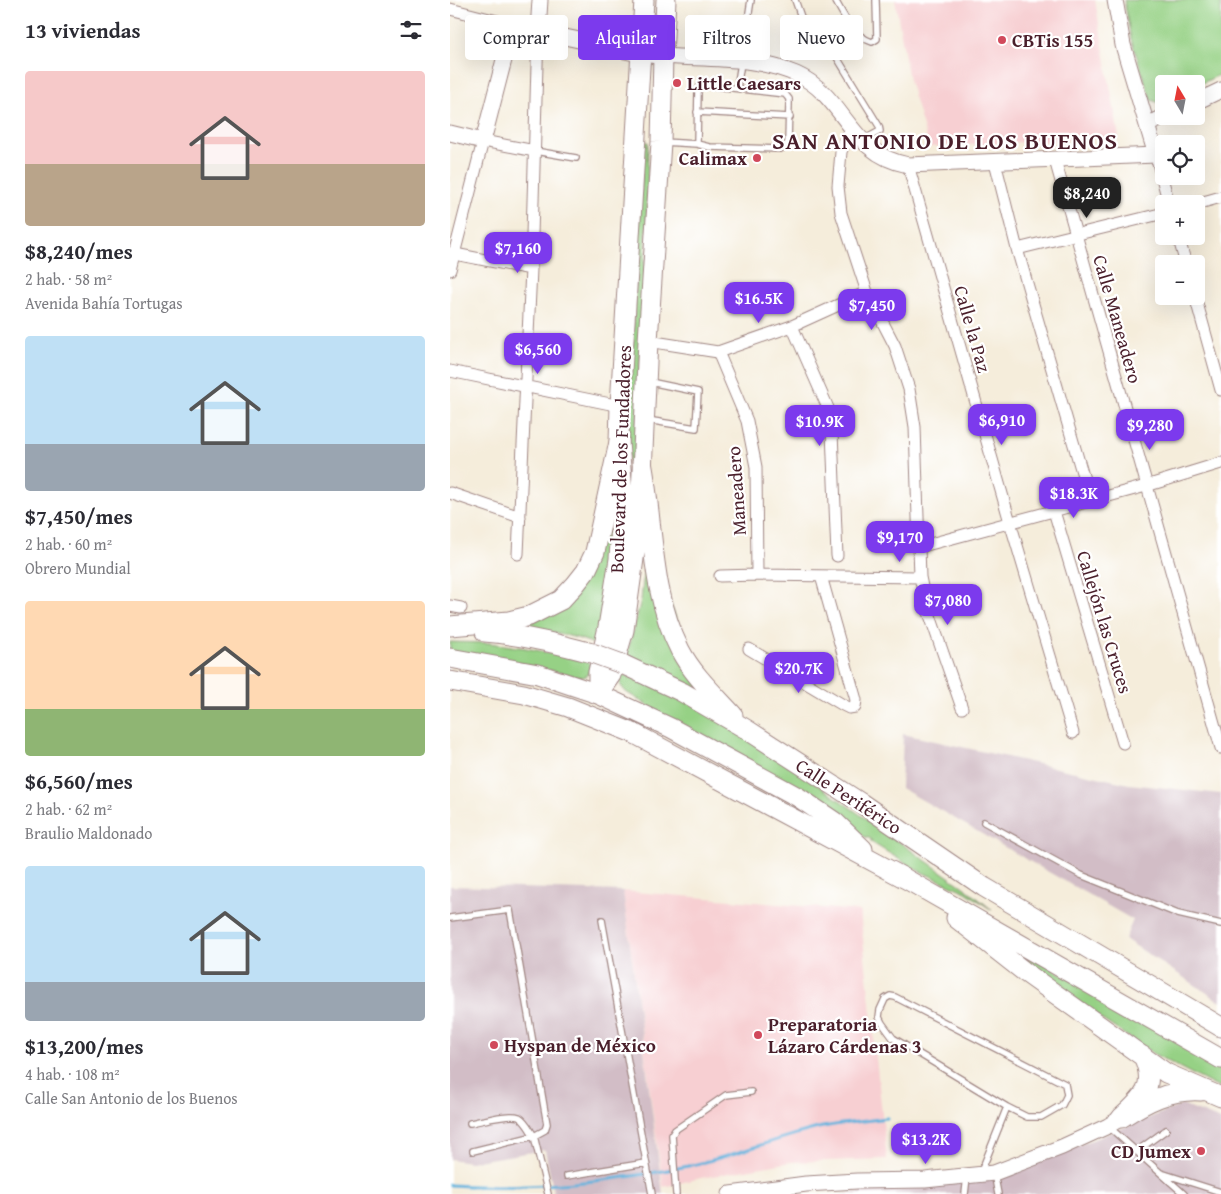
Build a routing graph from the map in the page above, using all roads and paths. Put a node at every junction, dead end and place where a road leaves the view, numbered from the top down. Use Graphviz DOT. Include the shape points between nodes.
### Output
graph roads {
  1 [pos="540,0"];
  2 [pos="644,0"];
  3 [pos="666,0"];
  4 [pos="751,0"];
  5 [pos="794,0"];
  6 [pos="835,0"];
  7 [pos="876,0"];
  8 [pos="1115,0"];
  9 [pos="450,10"];
  10 [pos="471,15"];
  11 [pos="539,15"];
  12 [pos="643,15"];
  13 [pos="665,15"];
  14 [pos="748,15"];
  15 [pos="503,60"];
  16 [pos="537,60"];
  17 [pos="642,60"];
  18 [pos="663,60"];
  19 [pos="741,60"];
  20 [pos="737,88"];
  21 [pos="1221,90"];
  22 [pos="1205,98"];
  23 [pos="697,112"];
  24 [pos="790,117"];
  25 [pos="1155,121"];
  26 [pos="1147,125"];
  27 [pos="450,133"];
  28 [pos="857,135"];
  29 [pos="483,142"];
  30 [pos="662,142"];
  31 [pos="697,144"];
  32 [pos="535,152"];
  33 [pos="1155,152"];
  34 [pos="1155,155"];
  35 [pos="576,158"];
  36 [pos="1055,160"];
  37 [pos="995,162"];
  38 [pos="908,165"];
  39 [pos="1221,197"];
  40 [pos="1205,201"];
  41 [pos="1155,215"];
  42 [pos="1076,235"];
  43 [pos="1017,249"];
  44 [pos="452,254"];
  45 [pos="531,269"];
  46 [pos="450,270"];
  47 [pos="868,292"];
  48 [pos="1197,305"];
  49 [pos="792,326"];
  50 [pos="648,341"];
  51 [pos="718,352"];
  52 [pos="450,371"];
  53 [pos="646,382"];
  54 [pos="525,386"];
  55 [pos="1221,390"];
  56 [pos="620,406"];
  57 [pos="645,419"];
  58 [pos="620,442"];
  59 [pos="642,462"];
  60 [pos="1221,463"];
  61 [pos="1146,486"];
  62 [pos="450,494"];
  63 [pos="1090,500"];
  64 [pos="1054,511"];
  65 [pos="520,517"];
  66 [pos="1010,522"];
  67 [pos="918,547"];
  68 [pos="518,554"];
  69 [pos="837,556"];
  70 [pos="757,574"];
  71 [pos="720,576"];
  72 [pos="821,576"];
  73 [pos="920,576"];
  74 [pos="450,628"];
  75 [pos="749,649"];
  76 [pos="450,658"];
  77 [pos="450,681"];
  78 [pos="598,694"];
  79 [pos="962,708"];
  80 [pos="746,729"];
  81 [pos="1073,733"];
  82 [pos="1123,743"];
  83 [pos="1221,748"];
  84 [pos="984,822"];
  85 [pos="877,864"];
  86 [pos="906,879"];
  87 [pos="450,918"];
  88 [pos="602,920"];
  89 [pos="1221,924"];
  90 [pos="1221,1027"];
  91 [pos="1143,1056"];
  92 [pos="1221,1059"];
  93 [pos="751,1092"];
  94 [pos="1214,1094"];
  95 [pos="1007,1107"];
  96 [pos="1114,1122"];
  97 [pos="470,1123"];
  98 [pos="1166,1130"];
  99 [pos="534,1136"];
  100 [pos="472,1151"];
  101 [pos="1137,1151"];
  102 [pos="646,1163"];
  103 [pos="1159,1172"];
  104 [pos="980,1175"];
  105 [pos="567,1176"];
  106 [pos="1221,1193"];
  107 [pos="548,1194"];
  108 [pos="652,1194"];
  109 [pos="676,1194"];
  110 [pos="730,1194"];
  111 [pos="965,1194"];
  112 [pos="998,1194"];
  113 [pos="1184,1194"];
  1 -- 11 [label="street"];
  2 -- 12 [label="main road, Boulevard de los Fundadores"];
  3 -- 13 [label="main road, Boulevard de los Fundadores"];
  4 -- 14 [label="lane"];
  5 -- 28 [label="lane" via="801,16 833,51 879,126 877,134"];
  6 -- 7 [label="lane" via="849,25 863,39 872,42 878,33"];
  8 -- 26 [label="street" via="1123,45"];
  9 -- 10 [label="street"];
  15 -- 29 [label="street"];
  16 -- 32 [label="street"];
  17 -- 56 [label="main road, Boulevard de los Fundadores"];
  18 -- 30 [label="main road, Boulevard de los Fundadores"];
  19 -- 20 [label="lane"];
  19 -- 28 [label="street" via="778,68 813,84 835,105"];
  20 -- 23 [label="lane" via="700,86"];
  20 -- 24 [label="lane" via="784,94 789,99"];
  21 -- 22 [label="street"];
  23 -- 24 [label="lane"];
  23 -- 31 [label="lane"];
  24 -- 31 [label="lane" via="788,143 780,149 709,148"];
  25 -- 26 [label="street"];
  26 -- 33 [label="street"];
  27 -- 29 [label="street"];
  28 -- 38 [label="street" via="884,158"];
  28 -- 47 [label="street" via="845,140 838,186 840,213"];
  29 -- 32 [label="street"];
  29 -- 44 [label="street"];
  30 -- 31 [label="lane"];
  30 -- 50 [label="main road, Boulevard de los Fundadores"];
  32 -- 35 [label="lane"];
  32 -- 45 [label="street"];
  34 -- 36 [label="street"];
  36 -- 37 [label="street"];
  36 -- 42 [label="street, Calle Maneadero"];
  37 -- 38 [label="street"];
  37 -- 43 [label="street"];
  38 -- 66 [label="street, Calle la Paz"];
  39 -- 40 [label="street"];
  41 -- 42 [label="street"];
  42 -- 43 [label="street"];
  42 -- 61 [label="street, Calle Maneadero"];
  43 -- 63 [label="street"];
  44 -- 45 [label="street"];
  44 -- 46 [label="street"];
  45 -- 54 [label="street"];
  47 -- 49 [label="street"];
  47 -- 67 [label="street" via="895,346 909,389 915,427"];
  48 -- 55 [label="street"];
  49 -- 51 [label="street"];
  49 -- 69 [label="street" via="828,408 833,446"];
  50 -- 51 [label="street"];
  50 -- 53 [label="main road, Boulevard de los Fundadores"];
  51 -- 70 [label="street, Maneadero" via="747,421 756,467"];
  52 -- 54 [label="street"];
  53 -- 57 [label="main road, Boulevard de los Fundadores"];
  53 -- 57 [label="lane" via="698,392 696,428"];
  54 -- 56 [label="street"];
  54 -- 65 [label="street"];
  56 -- 58 [label="main road, Boulevard de los Fundadores"];
  57 -- 59 [label="main road, Boulevard de los Fundadores"];
  58 -- 74 [label="main road" via="595,552 575,585 561,600 529,616"];
  58 -- 78 [label="main road, Boulevard de los Fundadores" via="623,494 619,560 598,672"];
  59 -- 78 [label="main road, Boulevard de los Fundadores" via="640,516 624,630 611,675"];
  59 -- 80 [label="main road" via="656,569 667,618 691,668"];
  60 -- 61 [label="street"];
  61 -- 63 [label="street"];
  61 -- 83 [label="street, Calle Maneadero"];
  62 -- 65 [label="street"];
  63 -- 64 [label="street"];
  64 -- 66 [label="street"];
  64 -- 82 [label="street, Callejón las Cruces"];
  65 -- 68 [label="street"];
  66 -- 67 [label="street"];
  66 -- 81 [label="street, Calle la Paz"];
  67 -- 73 [label="street"];
  70 -- 71 [label="street"];
  70 -- 72 [label="street"];
  72 -- 73 [label="street"];
  72 -- 75 [label="street" via="856,700 855,707 842,705"];
  73 -- 79 [label="street" via="925,601"];
  74 -- 80 [label="main road, Calle Periférico, bridge" via="550,641 592,653 682,692"];
  76 -- 78 [label="main road" via="538,674"];
  77 -- 85 [label="main road" via="524,694 611,724"];
  78 -- 85 [label="main road" via="671,728 798,797 835,822"];
  80 -- 90 [label="main road, Calle Periférico" via="984,887"];
  84 -- 89 [label="lane" via="1081,875 1178,914"];
  85 -- 86 [label="main road"];
  86 -- 91 [label="main road" via="1026,973"];
  86 -- 92 [label="main road"];
  87 -- 99 [label="lane" via="510,910 547,1124 545,1130"];
  88 -- 102 [label="lane"];
  91 -- 94 [label="main road" via="1166,1073"];
  91 -- 96 [label="main road" via="1148,1068 1148,1089"];
  93 -- 109 [label="lane" via="726,1095 675,1130 672,1141"];
  94 -- 96 [label="main road" via="1190,1090 1166,1095"];
  95 -- 95 [label="lane" via="1027,1117 1041,1117 1062,1105 1067,1095 1065,1084 895,997 885,999 880,1016 893,1038"];
  95 -- 104 [label="lane"];
  96 -- 101 [label="lane"];
  96 -- 104 [label="street"];
  97 -- 99 [label="lane" via="512,1116 527,1124"];
  98 -- 101 [label="lane"];
  99 -- 100 [label="lane"];
  99 -- 107 [label="lane"];
  101 -- 103 [label="lane"];
  102 -- 105 [label="lane"];
  102 -- 108 [label="lane"];
  103 -- 106 [label="lane"];
  103 -- 113 [label="lane"];
  104 -- 110 [label="street" via="806,1184"];
  104 -- 111 [label="lane"];
  104 -- 112 [label="lane"];
}
